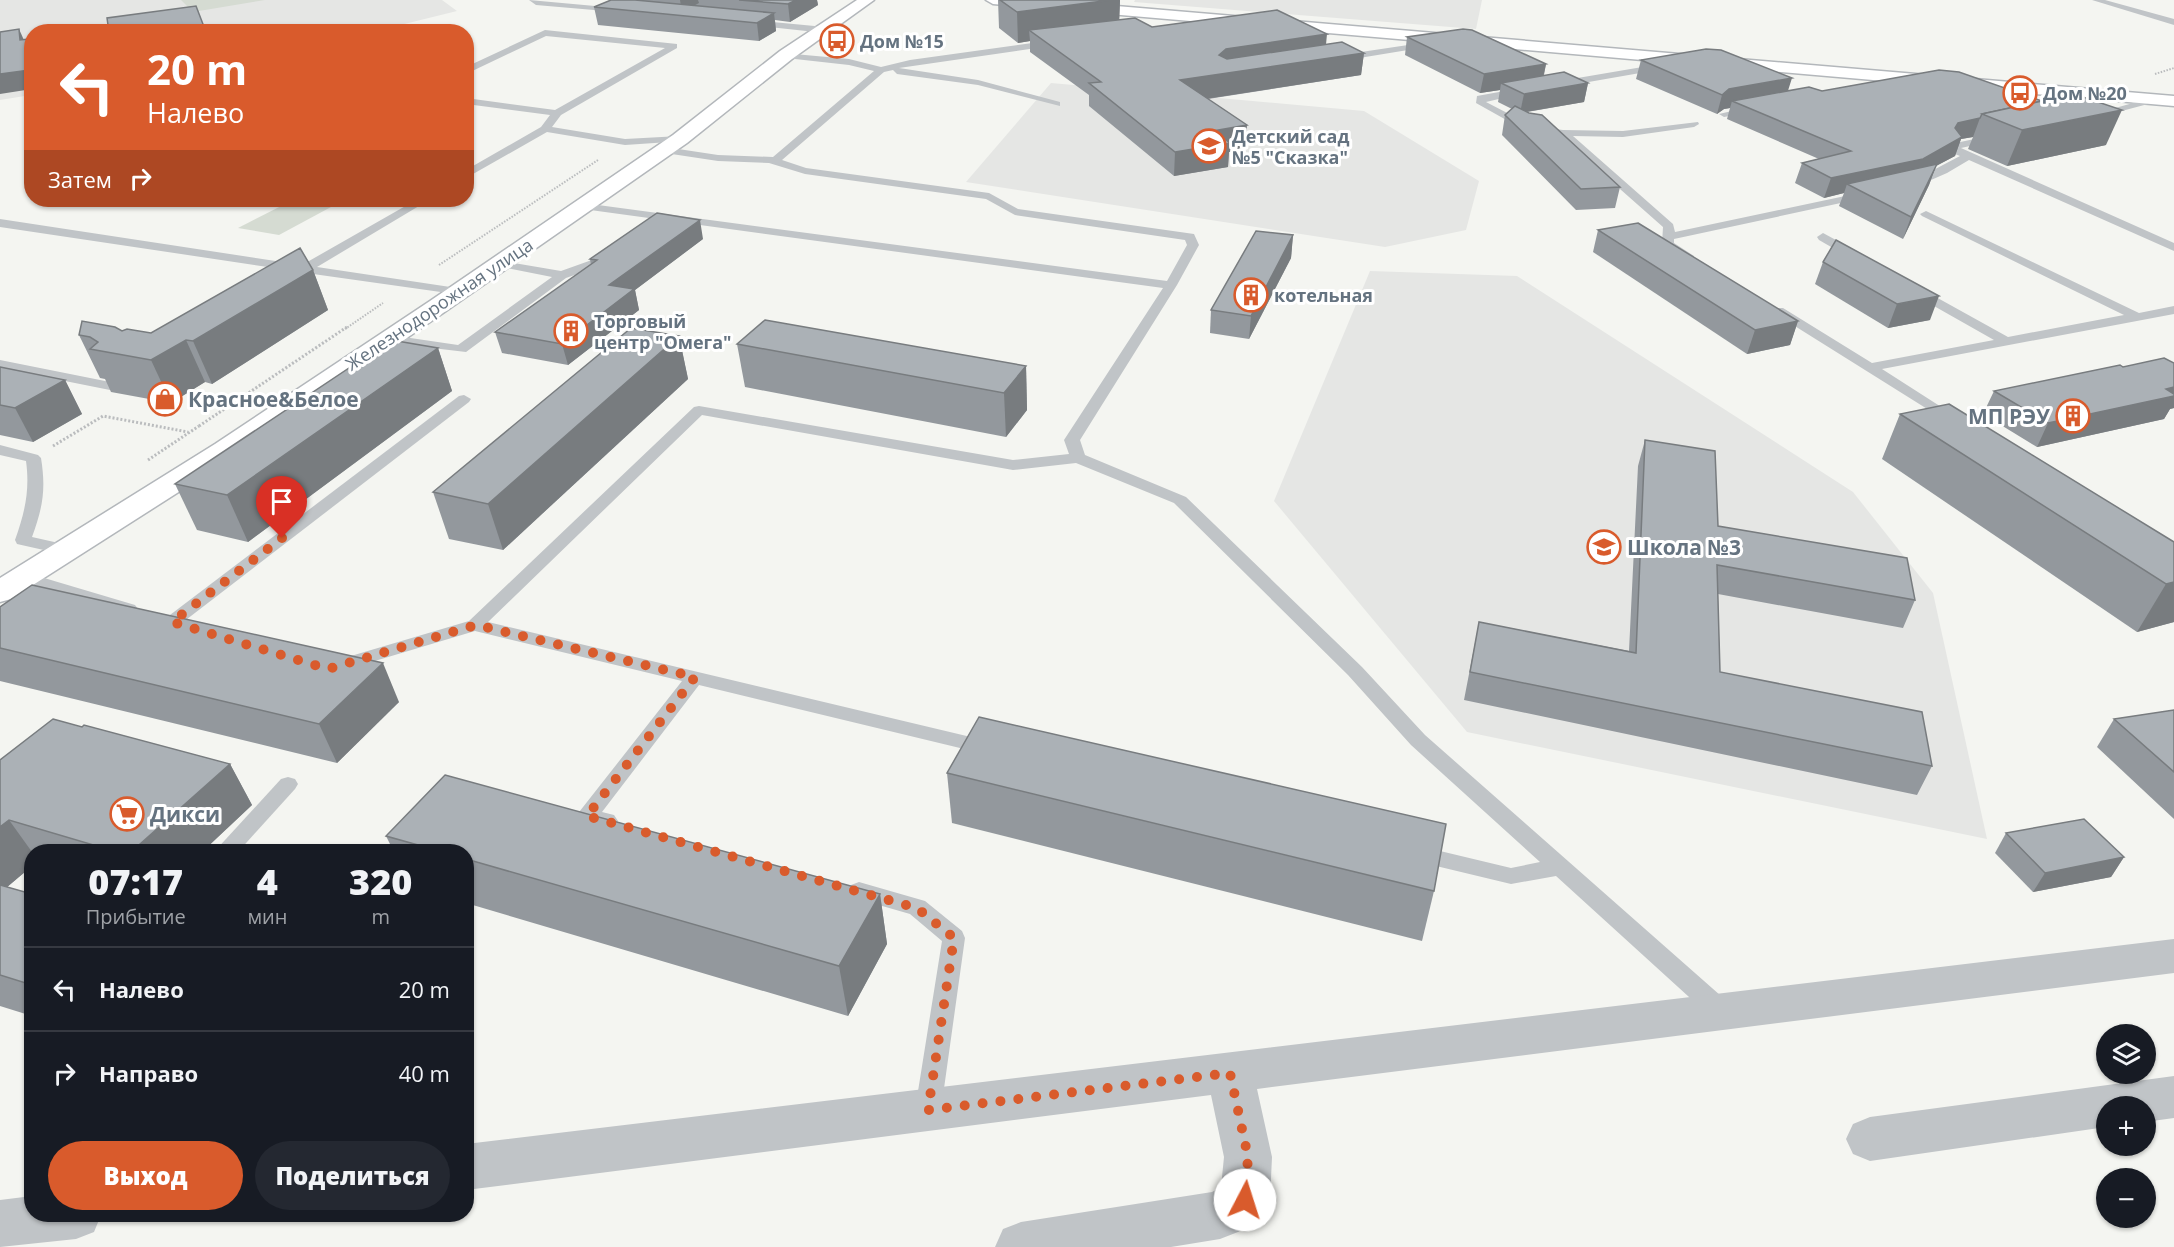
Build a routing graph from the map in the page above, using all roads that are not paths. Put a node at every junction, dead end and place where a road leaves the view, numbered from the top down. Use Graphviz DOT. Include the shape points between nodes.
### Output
graph roads {
  1 [pos="533,0"];
  2 [pos="867,0"];
  3 [pos="993,0"];
  4 [pos="2096,0"];
  5 [pos="628,11"];
  6 [pos="740,22"];
  7 [pos="2174,22"];
  8 [pos="1266,24"];
  9 [pos="825,30"];
  10 [pos="1219,31"];
  11 [pos="1425,37"];
  12 [pos="1063,42"];
  13 [pos="786,55"];
  14 [pos="1668,58"];
  15 [pos="1330,60"];
  16 [pos="474,67"];
  17 [pos="881,70"];
  18 [pos="2127,97"];
  19 [pos="2174,101"];
  20 [pos="474,102"];
  21 [pos="1057,104"];
  22 [pos="1759,108"];
  23 [pos="557,113"];
  24 [pos="1724,114"];
  25 [pos="2092,116"];
  26 [pos="1694,124"];
  27 [pos="545,129"];
  28 [pos="1563,133"];
  29 [pos="2001,136"];
  30 [pos="625,142"];
  31 [pos="665,150"];
  32 [pos="1968,156"];
  33 [pos="774,162"];
  34 [pos="474,170"];
  35 [pos="1897,188"];
  36 [pos="1874,193"];
  37 [pos="583,206"];
  38 [pos="411,207"];
  39 [pos="1926,214"];
  40 [pos="663,216"];
  41 [pos="0,222"];
  42 [pos="645,229"];
  43 [pos="1669,237"];
  44 [pos="1823,237"];
  45 [pos="619,247"];
  46 [pos="2174,247"];
  47 [pos="1864,260"];
  48 [pos="1699,262"];
  49 [pos="500,263"];
  50 [pos="303,269"];
  51 [pos="562,275"];
  52 [pos="283,282"];
  53 [pos="1905,284"];
  54 [pos="1171,285"];
  55 [pos="457,292"];
  56 [pos="1769,306"];
  57 [pos="2174,310"];
  58 [pos="2138,317"];
  59 [pos="390,339"];
  60 [pos="2007,342"];
  61 [pos="0,364"];
  62 [pos="1871,367"];
  63 [pos="110,386"];
  64 [pos="465,399"];
  65 [pos="1962,424"];
  66 [pos="0,450"];
  67 [pos="1078,458"];
  68 [pos="66,550"];
  69 [pos="24,577"];
  70 [pos="0,592"];
  71 [pos="172,622"];
  72 [pos="476,625"];
  73 [pos="194,629"];
  74 [pos="317,666"];
  75 [pos="695,677"];
  76 [pos="1004,752"];
  77 [pos="288,784"];
  78 [pos="633,828"];
  79 [pos="232,844"];
  80 [pos="1396,848"];
  81 [pos="1560,867"];
  82 [pos="837,885"];
  83 [pos="2174,956"];
  84 [pos="1721,1012"];
  85 [pos="1230,1073"];
  86 [pos="2174,1097"];
  87 [pos="928,1110"];
  88 [pos="1870,1139"];
  89 [pos="474,1166"];
  90 [pos="24,1221"];
  91 [pos="0,1224"];
  92 [pos="1049,1245"];
  1 -- 5 [label="lane"];
  2 -- 9 [label="street, Железнодорожная улица"];
  3 -- 8 [label="street"];
  4 -- 7 [label="lane"];
  6 -- 9 [label="lane"];
  8 -- 10 [label="lane"];
  8 -- 11 [label="street"];
  9 -- 13 [label="street, Железнодорожная улица"];
  11 -- 14 [label="street"];
  11 -- 15 [label="lane" via="1411,47"];
  12 -- 17 [label="lane"];
  13 -- 17 [label="lane"];
  13 -- 31 [label="street, Железнодорожная улица"];
  14 -- 18 [label="street" via="1876,81"];
  14 -- 28 [label="lane" via="1665,66 1480,98 1481,103 1530,129"];
  16 -- 23 [label="lane" via="546,33 674,46"];
  17 -- 21 [label="lane" via="952,78 1023,92"];
  17 -- 33 [label="lane"];
  18 -- 19 [label="street"];
  18 -- 25 [label="lane" via="2143,104"];
  20 -- 23 [label="lane"];
  22 -- 24 [label="lane"];
  23 -- 27 [label="lane"];
  26 -- 28 [label="lane" via="1623,134"];
  27 -- 30 [label="lane"];
  27 -- 34 [label="lane"];
  28 -- 43 [label="lane" via="1669,226"];
  29 -- 32 [label="lane" via="1955,146"];
  30 -- 31 [label="lane"];
  30 -- 31 [label="lane"];
  31 -- 33 [label="lane"];
  31 -- 37 [label="street, Железнодорожная улица"];
  32 -- 35 [label="lane" via="1920,183"];
  32 -- 46 [label="lane"];
  33 -- 54 [label="lane" via="805,171 989,196 1016,212 1190,237 1193,245"];
  36 -- 43 [label="lane"];
  37 -- 40 [label="lane"];
  37 -- 49 [label="street, Железнодорожная улица"];
  38 -- 50 [label="lane"];
  39 -- 58 [label="lane"];
  40 -- 42 [label="lane"];
  40 -- 54 [label="lane"];
  41 -- 50 [label="lane"];
  43 -- 48 [label="lane" via="1668,244"];
  44 -- 47 [label="lane"];
  45 -- 51 [label="lane" via="593,264"];
  49 -- 51 [label="lane"];
  49 -- 55 [label="street, Железнодорожная улица"];
  50 -- 52 [label="lane"];
  50 -- 55 [label="lane"];
  51 -- 59 [label="lane" via="461,349"];
  53 -- 60 [label="lane"];
  54 -- 67 [label="lane" via="1072,440"];
  55 -- 59 [label="street, Железнодорожная улица"];
  56 -- 62 [label="lane"];
  57 -- 58 [label="lane"];
  58 -- 60 [label="lane"];
  59 -- 68 [label="street, Железнодорожная улица"];
  60 -- 62 [label="lane"];
  61 -- 63 [label="lane"];
  62 -- 65 [label="lane"];
  64 -- 71 [label="lane"];
  66 -- 68 [label="lane" via="33,458 37,482 34,510 22,540"];
  67 -- 72 [label="lane" via="1013,465 699,410"];
  67 -- 81 [label="lane" via="1180,500 1355,671 1418,740"];
  68 -- 69 [label="street, Железнодорожная улица"];
  69 -- 70 [label="street, Железнодорожная улица"];
  69 -- 71 [label="lane"];
  71 -- 73 [label="lane"];
  72 -- 74 [label="lane" via="328,669"];
  72 -- 75 [label="lane"];
  75 -- 76 [label="lane"];
  75 -- 78 [label="lane" via="587,816"];
  77 -- 79 [label="lane"];
  80 -- 81 [label="lane" via="1511,876"];
  81 -- 84 [label="lane"];
  82 -- 87 [label="lane" via="917,908 954,938"];
  83 -- 84 [label="street"];
  84 -- 85 [label="street"];
  85 -- 87 [label="street"];
  85 -- 92 [label="street" via="1248,1157 1245,1200 1220,1215"];
  86 -- 88 [label="street"];
  87 -- 89 [label="street"];
  90 -- 91 [label="street"];
}
